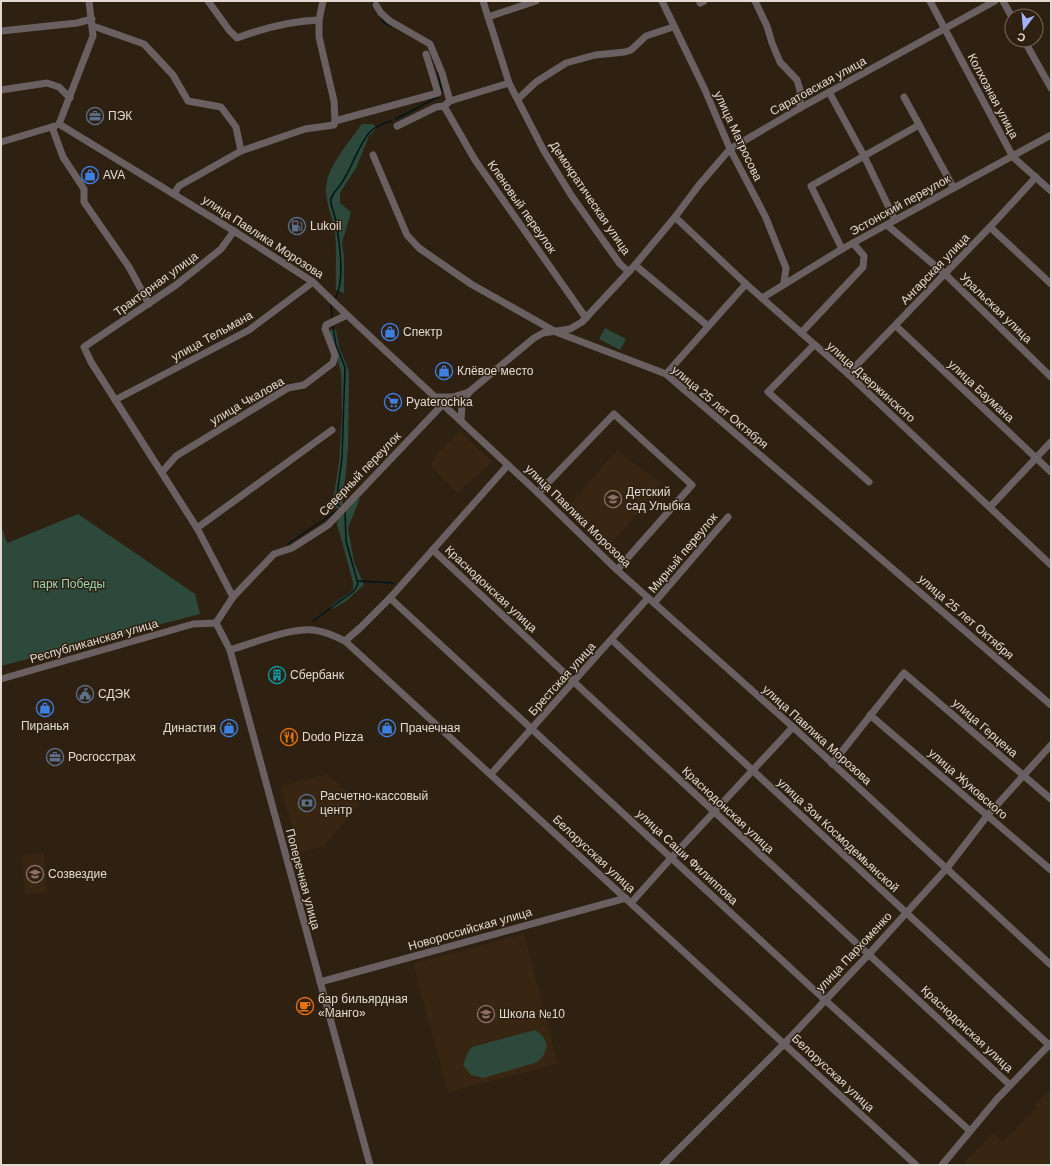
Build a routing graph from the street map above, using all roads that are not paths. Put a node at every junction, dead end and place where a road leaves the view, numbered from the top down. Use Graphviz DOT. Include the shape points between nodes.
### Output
graph roads {
  1 [pos="89,1"];
  2 [pos="208,1"];
  3 [pos="324,1"];
  4 [pos="483,1"];
  5 [pos="536,1"];
  6 [pos="662,1"];
  7 [pos="755,1"];
  8 [pos="930,1"];
  9 [pos="995,1"];
  10 [pos="376,5"];
  11 [pos="488,17"];
  12 [pos="319,20"];
  13 [pos="92,23"];
  14 [pos="673,27"];
  15 [pos="944,28"];
  16 [pos="1,31"];
  17 [pos="1028,48"];
  18 [pos="426,54"];
  19 [pos="509,84"];
  20 [pos="1051,88"];
  21 [pos="1,90"];
  22 [pos="829,92"];
  23 [pos="904,97"];
  24 [pos="70,98"];
  25 [pos="518,99"];
  26 [pos="447,103"];
  27 [pos="800,108"];
  28 [pos="335,121"];
  29 [pos="919,125"];
  30 [pos="56,126"];
  31 [pos="397,126"];
  32 [pos="1051,135"];
  33 [pos="1,142"];
  34 [pos="730,149"];
  35 [pos="241,151"];
  36 [pos="373,155"];
  37 [pos="864,156"];
  38 [pos="1013,157"];
  39 [pos="1036,177"];
  40 [pos="953,187"];
  41 [pos="1051,191"];
  42 [pos="174,194"];
  43 [pos="675,217"];
  44 [pos="895,220"];
  45 [pos="887,225"];
  46 [pos="990,227"];
  47 [pos="234,231"];
  48 [pos="853,243"];
  49 [pos="842,249"];
  50 [pos="635,265"];
  51 [pos="629,272"];
  52 [pos="945,274"];
  53 [pos="313,282"];
  54 [pos="784,283"];
  55 [pos="746,284"];
  56 [pos="1051,284"];
  57 [pos="762,298"];
  58 [pos="149,304"];
  59 [pos="347,315"];
  60 [pos="586,318"];
  61 [pos="708,326"];
  62 [pos="896,326"];
  63 [pos="556,332"];
  64 [pos="801,333"];
  65 [pos="814,345"];
  66 [pos="666,374"];
  67 [pos="848,374"];
  68 [pos="1051,377"];
  69 [pos="469,392"];
  70 [pos="436,397"];
  71 [pos="115,400"];
  72 [pos="443,404"];
  73 [pos="461,420"];
  74 [pos="332,430"];
  75 [pos="1051,442"];
  76 [pos="1036,458"];
  77 [pos="508,465"];
  78 [pos="162,472"];
  79 [pos="1051,472"];
  80 [pos="869,482"];
  81 [pos="538,494"];
  82 [pos="990,507"];
  83 [pos="728,517"];
  84 [pos="197,528"];
  85 [pos="433,550"];
  86 [pos="1051,565"];
  87 [pos="617,570"];
  88 [pos="234,597"];
  89 [pos="390,598"];
  90 [pos="648,598"];
  91 [pos="654,603"];
  92 [pos="216,623"];
  93 [pos="612,640"];
  94 [pos="345,641"];
  95 [pos="230,650"];
  96 [pos="1,679"];
  97 [pos="574,682"];
  98 [pos="1051,705"];
  99 [pos="870,715"];
  100 [pos="793,727"];
  101 [pos="532,728"];
  102 [pos="1051,745"];
  103 [pos="832,764"];
  104 [pos="753,771"];
  105 [pos="491,774"];
  106 [pos="1023,775"];
  107 [pos="1051,799"];
  108 [pos="714,812"];
  109 [pos="988,816"];
  110 [pos="672,857"];
  111 [pos="947,868"];
  112 [pos="1051,870"];
  113 [pos="629,901"];
  114 [pos="906,913"];
  115 [pos="868,954"];
  116 [pos="1051,965"];
  117 [pos="320,982"];
  118 [pos="825,1000"];
  119 [pos="785,1044"];
  120 [pos="1050,1044"];
  121 [pos="1010,1085"];
  122 [pos="970,1131"];
  123 [pos="370,1165"];
  124 [pos="663,1165"];
  125 [pos="916,1165"];
  126 [pos="942,1165"];
  1 -- 13 [label="street"];
  2 -- 12 [label="street" via="237,38 273,25"];
  3 -- 12 [label="street"];
  4 -- 11 [label="street, Демократическая улица"];
  5 -- 11 [label="street"];
  6 -- 14 [label="street, улица Матросова"];
  7 -- 27 [label="street" via="780,62 797,80"];
  8 -- 15 [label="street, Колхозная улица"];
  9 -- 15 [label="street, Саратовская улица"];
  10 -- 26 [label="street, Кленовый переулок" via="381,14 390,21 430,44 442,73"];
  11 -- 19 [label="street, Демократическая улица"];
  12 -- 28 [label="street" via="319,37 334,101"];
  13 -- 16 [label="street"];
  13 -- 24 [label="street" via="90,46"];
  13 -- 35 [label="street" via="144,44 173,75 188,101 221,107 236,127"];
  14 -- 25 [label="street" via="646,36 631,50 595,55 566,63 536,82"];
  14 -- 34 [label="street, улица Матросова" via="705,90"];
  15 -- 22 [label="street, Саратовская улица"];
  15 -- 38 [label="street, Колхозная улица"];
  17 -- 20 [label="street"];
  18 -- 28 [label="street" via="438,93"];
  19 -- 25 [label="street, Демократическая улица"];
  19 -- 26 [label="street"];
  21 -- 24 [label="street" via="47,83 59,87"];
  22 -- 27 [label="street, Саратовская улица"];
  22 -- 37 [label="street"];
  23 -- 29 [label="street"];
  24 -- 30 [label="street"];
  25 -- 51 [label="street, Демократическая улица" via="544,151 571,195 620,264"];
  26 -- 31 [label="street"];
  26 -- 60 [label="street, Кленовый переулок" via="475,160"];
  27 -- 34 [label="street, Саратовская улица"];
  28 -- 35 [label="street" via="334,125 305,129"];
  29 -- 37 [label="street"];
  29 -- 40 [label="street"];
  30 -- 33 [label="street"];
  30 -- 42 [label="street, улица Павлика Морозова"];
  30 -- 58 [label="street" via="63,157 84,188 84,202 129,267"];
  32 -- 38 [label="street, Эстонский переулок"];
  34 -- 43 [label="street, Саратовская улица"];
  34 -- 54 [label="street, улица Матросова" via="766,218 784,261"];
  35 -- 42 [label="street" via="179,186"];
  36 -- 63 [label="street, улица 25 лет Октября" via="408,235 419,248 471,284"];
  37 -- 44 [label="street"];
  37 -- 49 [label="street" via="811,186"];
  38 -- 39 [label="street, Колхозная улица"];
  38 -- 40 [label="street, Эстонский переулок"];
  39 -- 41 [label="street, Колхозная улица"];
  39 -- 46 [label="street, Ангарская улица"];
  40 -- 44 [label="street, Эстонский переулок"];
  42 -- 47 [label="street, улица Павлика Морозова"];
  43 -- 50 [label="street, Саратовская улица"];
  43 -- 55 [label="street, улица Дзержинского"];
  44 -- 45 [label="street, Эстонский переулок"];
  45 -- 48 [label="street, Эстонский переулок"];
  45 -- 52 [label="street, Уральская улица"];
  46 -- 52 [label="street, Ангарская улица"];
  46 -- 56 [label="street"];
  47 -- 53 [label="street, улица Павлика Морозова"];
  47 -- 58 [label="street, Тракторная улица" via="221,249"];
  48 -- 49 [label="street, Эстонский переулок"];
  48 -- 64 [label="street" via="864,256 863,267"];
  49 -- 54 [label="street, Эстонский переулок"];
  50 -- 51 [label="street, Саратовская улица"];
  50 -- 61 [label="street"];
  51 -- 60 [label="street, Саратовская улица"];
  52 -- 62 [label="street, Ангарская улица"];
  52 -- 68 [label="street, Уральская улица"];
  53 -- 59 [label="street, улица Павлика Морозова"];
  53 -- 71 [label="street, улица Тельмана" via="249,330"];
  54 -- 57 [label="street, Эстонский переулок"];
  55 -- 57 [label="street, улица Дзержинского"];
  55 -- 61 [label="street"];
  57 -- 64 [label="street, улица Дзержинского"];
  58 -- 71 [label="street, Тракторная улица" via="84,347"];
  59 -- 70 [label="street, улица Павлика Морозова"];
  59 -- 78 [label="street, улица Чкалова" via="326,325 325,329 335,355 334,363 304,385 288,388 176,456"];
  60 -- 63 [label="street, Саратовская улица" via="578,326"];
  61 -- 66 [label="street"];
  62 -- 67 [label="street, Ангарская улица"];
  62 -- 76 [label="street, улица Баумана"];
  63 -- 66 [label="street, улица 25 лет Октября"];
  63 -- 69 [label="street, Саратовская улица" via="538,335"];
  64 -- 65 [label="street, улица Дзержинского"];
  65 -- 67 [label="street, улица Дзержинского"];
  65 -- 80 [label="street" via="768,392"];
  66 -- 98 [label="street, улица 25 лет Октября"];
  67 -- 82 [label="street, улица Дзержинского"];
  69 -- 70 [label="street" via="453,397"];
  69 -- 73 [label="street" via="462,405"];
  70 -- 72 [label="street, улица Павлика Морозова"];
  71 -- 78 [label="street"];
  72 -- 73 [label="street, улица Павлика Морозова"];
  72 -- 88 [label="street, Северный переулок" via="328,525 292,548 274,554"];
  73 -- 77 [label="street, улица Павлика Морозова"];
  74 -- 84 [label="street"];
  75 -- 76 [label="street"];
  76 -- 79 [label="street, улица Баумана"];
  76 -- 82 [label="street"];
  77 -- 81 [label="street, улица Павлика Морозова"];
  77 -- 85 [label="street"];
  78 -- 84 [label="street"];
  81 -- 87 [label="street, улица Павлика Морозова"];
  81 -- 87 [label="street" via="614,414 692,485"];
  82 -- 86 [label="street, улица Дзержинского"];
  83 -- 91 [label="street, Мирный переулок"];
  84 -- 88 [label="street"];
  85 -- 89 [label="street"];
  85 -- 97 [label="street, Краснодонская улица"];
  87 -- 90 [label="street, улица Павлика Морозова"];
  88 -- 92 [label="street, Северный переулок"];
  89 -- 94 [label="street"];
  89 -- 101 [label="street, улица Саши Филиппова"];
  90 -- 91 [label="street, улица Павлика Морозова"];
  90 -- 93 [label="street, Брестская улица"];
  91 -- 100 [label="street, улица Павлика Морозова"];
  92 -- 95 [label="street, Поперечная улица"];
  92 -- 96 [label="street, Республиканская улица" via="193,624"];
  93 -- 97 [label="street, Брестская улица"];
  93 -- 104 [label="street, улица Зои Космодемьянской"];
  94 -- 95 [label="street, Белорусская улица" via="318,631 303,630"];
  94 -- 105 [label="street, Белорусская улица"];
  95 -- 117 [label="street, Поперечная улица"];
  97 -- 101 [label="street, Брестская улица"];
  97 -- 108 [label="street, Краснодонская улица"];
  99 -- 103 [label="street"];
  99 -- 106 [label="street, улица Герцена" via="904,673"];
  99 -- 109 [label="street, улица Жуковского"];
  100 -- 103 [label="street, улица Павлика Морозова"];
  100 -- 104 [label="street"];
  101 -- 105 [label="street, Брестская улица"];
  101 -- 110 [label="street, улица Саши Филиппова"];
  102 -- 106 [label="street, улица Пархоменко"];
  103 -- 111 [label="street, улица Павлика Морозова"];
  104 -- 108 [label="street"];
  104 -- 114 [label="street, улица Зои Космодемьянской"];
  105 -- 113 [label="street, Белорусская улица"];
  106 -- 107 [label="street, улица Герцена"];
  106 -- 109 [label="street, улица Пархоменко"];
  108 -- 110 [label="street"];
  108 -- 115 [label="street, Краснодонская улица"];
  109 -- 111 [label="street, улица Пархоменко"];
  109 -- 112 [label="street, улица Жуковского"];
  110 -- 113 [label="street"];
  110 -- 118 [label="street, улица Саши Филиппова"];
  111 -- 114 [label="street, улица Пархоменко"];
  111 -- 116 [label="street, улица Павлика Морозова"];
  113 -- 117 [label="street, Новороссийская улица"];
  113 -- 119 [label="street, Белорусская улица"];
  114 -- 115 [label="street, улица Пархоменко"];
  114 -- 120 [label="street, улица Зои Космодемьянской"];
  115 -- 118 [label="street, улица Пархоменко"];
  115 -- 121 [label="street, Краснодонская улица"];
  117 -- 123 [label="street, Поперечная улица"];
  118 -- 119 [label="street, улица Пархоменко"];
  118 -- 122 [label="street, улица Саши Филиппова"];
  119 -- 124 [label="street, улица Пархоменко"];
  119 -- 125 [label="street, Белорусская улица"];
  120 -- 121 [label="street"];
  121 -- 122 [label="street"];
  122 -- 126 [label="street"];
}
